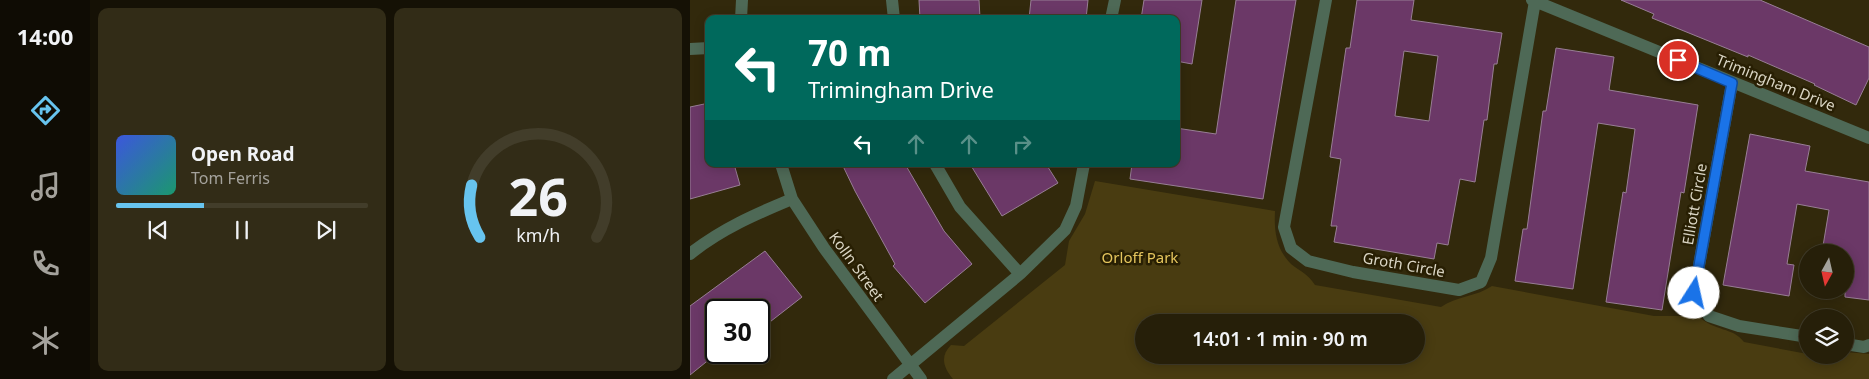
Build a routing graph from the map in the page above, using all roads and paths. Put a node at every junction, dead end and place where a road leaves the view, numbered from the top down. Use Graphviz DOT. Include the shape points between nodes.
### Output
graph roads {
  1 [pos="742,0"];
  2 [pos="892,0"];
  3 [pos="1115,0"];
  4 [pos="1326,0"];
  5 [pos="1534,1"];
  6 [pos="741,15"];
  7 [pos="894,15"];
  8 [pos="1112,15"];
  9 [pos="705,48"];
  10 [pos="690,49"];
  11 [pos="1732,83"];
  12 [pos="1869,138"];
  13 [pos="781,167"];
  14 [pos="937,167"];
  15 [pos="1083,167"];
  16 [pos="792,199"];
  17 [pos="690,254"];
  18 [pos="1020,274"];
  19 [pos="1799,336"];
  20 [pos="1854,345"];
  21 [pos="1869,345"];
  22 [pos="910,365"];
  23 [pos="893,379"];
  24 [pos="921,379"];
  1 -- 6 [label="street"];
  2 -- 7 [label="street"];
  3 -- 8 [label="street"];
  4 -- 5 [label="street, Groth Circle" via="1284,227 1291,248 1308,261 1459,290 1481,282 1491,258"];
  5 -- 11 [label="street, Trimingham Drive"];
  9 -- 10 [label="street"];
  11 -- 12 [label="street, Trimingham Drive"];
  11 -- 19 [label="street, Elliott Circle" via="1694,293 1709,316 1739,326"];
  13 -- 16 [label="street, Kolln Street"];
  14 -- 18 [label="street" via="960,207"];
  15 -- 18 [label="street" via="1076,206 1065,230"];
  16 -- 17 [label="street" via="741,221"];
  16 -- 22 [label="street, Kolln Street"];
  18 -- 22 [label="street"];
  20 -- 21 [label="street"];
  22 -- 23 [label="street"];
  22 -- 24 [label="street, Kolln Street"];
}
